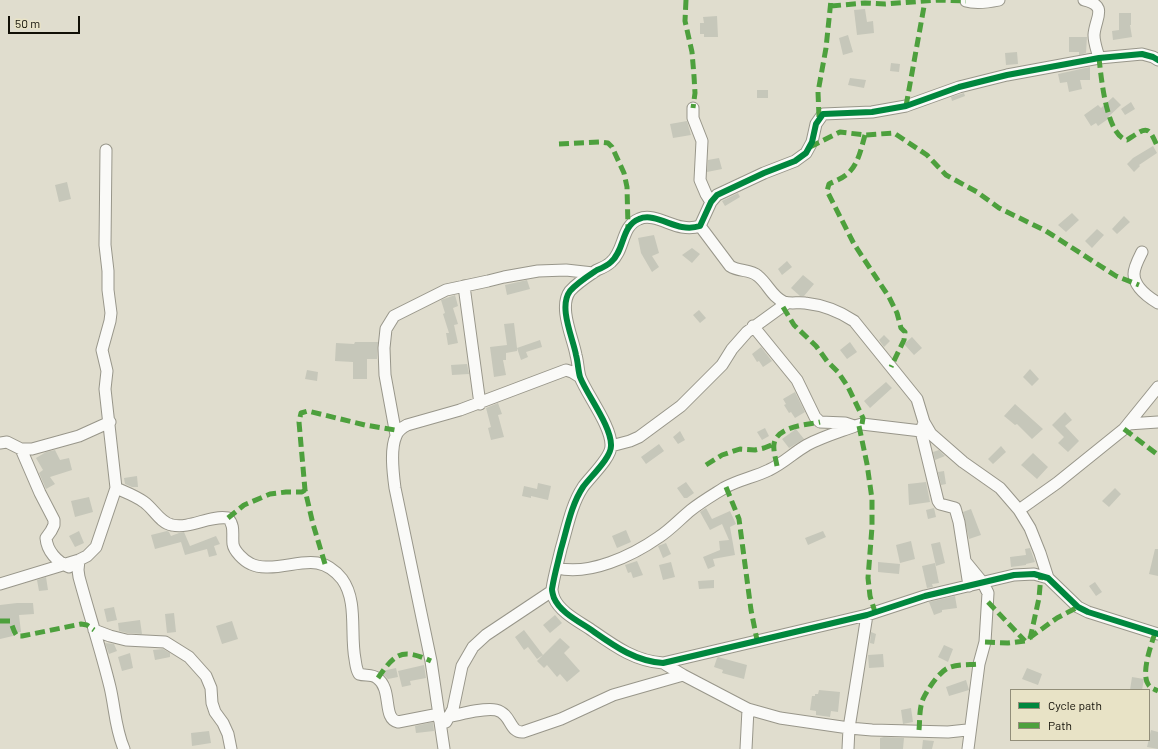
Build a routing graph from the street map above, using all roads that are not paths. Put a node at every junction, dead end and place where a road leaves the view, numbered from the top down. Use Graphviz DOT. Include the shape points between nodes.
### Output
graph roads {
  1 [pos="966,0"];
  2 [pos="999,0"];
  3 [pos="1084,0"];
  4 [pos="1099,58"];
  5 [pos="1158,60"];
  6 [pos="693,108"];
  7 [pos="106,150"];
  8 [pos="711,202"];
  9 [pos="700,226"];
  10 [pos="1142,252"];
  11 [pos="593,273"];
  12 [pos="464,286"];
  13 [pos="1158,303"];
  14 [pos="781,304"];
  15 [pos="753,326"];
  16 [pos="576,354"];
  17 [pos="566,370"];
  18 [pos="580,377"];
  19 [pos="1158,387"];
  20 [pos="480,404"];
  21 [pos="110,422"];
  22 [pos="1158,422"];
  23 [pos="1128,424"];
  24 [pos="855,426"];
  25 [pos="925,429"];
  26 [pos="396,435"];
  27 [pos="0,443"];
  28 [pos="611,446"];
  29 [pos="21,449"];
  30 [pos="116,488"];
  31 [pos="1020,510"];
  32 [pos="965,561"];
  33 [pos="63,564"];
  34 [pos="79,565"];
  35 [pos="557,568"];
  36 [pos="1048,578"];
  37 [pos="983,583"];
  38 [pos="0,584"];
  39 [pos="969,586"];
  40 [pos="552,591"];
  41 [pos="867,615"];
  42 [pos="94,630"];
  43 [pos="1158,634"];
  44 [pos="663,663"];
  45 [pos="683,675"];
  46 [pos="748,709"];
  47 [pos="442,720"];
  48 [pos="849,728"];
  49 [pos="970,731"];
  50 [pos="124,749"];
  51 [pos="231,749"];
  52 [pos="444,749"];
  53 [pos="746,749"];
  54 [pos="848,749"];
  55 [pos="968,749"];
  1 -- 2 [label="street"];
  3 -- 4 [label="street" via="1094,4 1100,11 1094,40"];
  4 -- 5 [label="street" via="1142,54"];
  4 -- 8 [label="street" via="959,87 906,106 872,112 822,114 806,153 795,161 717,195"];
  6 -- 8 [label="street" via="693,118 702,141 700,180"];
  7 -- 21 [label="street" via="105,245 111,313 102,350 107,372 105,389"];
  8 -- 9 [label="street"];
  9 -- 11 [label="street" via="682,227 654,218 640,218 628,227 617,256"];
  9 -- 14 [label="street" via="730,266 748,270 758,276"];
  10 -- 13 [label="street" via="1134,273 1136,280 1145,294"];
  11 -- 12 [label="street" via="566,270 538,272"];
  11 -- 16 [label="street" via="574,287 566,301 566,313"];
  12 -- 20 [label="street"];
  12 -- 26 [label="street" via="441,292 394,316 386,329 385,375"];
  14 -- 15 [label="street"];
  14 -- 25 [label="street" via="804,302 821,306 854,322 917,399"];
  15 -- 24 [label="street" via="797,380 820,422"];
  15 -- 28 [label="street" via="714,374 680,406 639,437"];
  16 -- 17 [label="street" via="571,366"];
  16 -- 18 [label="street"];
  17 -- 18 [label="street"];
  17 -- 20 [label="street"];
  18 -- 28 [label="street" via="608,430"];
  19 -- 23 [label="street"];
  20 -- 26 [label="street" via="407,425"];
  21 -- 29 [label="street" via="79,436 32,449"];
  21 -- 30 [label="street"];
  22 -- 23 [label="street"];
  23 -- 31 [label="street"];
  24 -- 25 [label="street" via="862,424"];
  24 -- 35 [label="street" via="808,444 784,463 726,487 692,509 659,537 620,558 595,568"];
  25 -- 31 [label="street" via="963,462 1000,488"];
  25 -- 32 [label="street" via="938,501 957,511"];
  26 -- 47 [label="street" via="393,467 396,488"];
  27 -- 29 [label="street" via="7,442"];
  28 -- 35 [label="street" via="600,467 582,489 573,509"];
  29 -- 33 [label="street" via="54,520 54,525 46,538 48,547"];
  30 -- 34 [label="street" via="96,547"];
  30 -- 47 [label="street" via="143,501 166,523 172,525 182,526 217,517 228,518 233,525 235,549 251,564 278,567 311,562 330,567 347,587 351,599 352,646 356,670 359,674 374,676 382,682 391,719 398,722"];
  31 -- 36 [label="street" via="1030,528"];
  32 -- 37 [label="street"];
  32 -- 39 [label="street"];
  33 -- 34 [label="street"];
  33 -- 38 [label="street"];
  34 -- 42 [label="street"];
  35 -- 40 [label="street"];
  36 -- 37 [label="street" via="1034,574 1014,575"];
  36 -- 43 [label="street" via="1078,607"];
  37 -- 39 [label="street"];
  37 -- 49 [label="street" via="988,593 987,625"];
  39 -- 41 [label="street" via="925,596"];
  40 -- 44 [label="street" via="560,607 618,648 640,659"];
  40 -- 47 [label="street" via="486,635 473,647 462,666 453,709"];
  41 -- 44 [label="street"];
  41 -- 48 [label="street"];
  42 -- 50 [label="street" via="110,688 116,729"];
  42 -- 51 [label="street" via="126,640 165,642 189,657 206,676 215,712 228,734"];
  44 -- 45 [label="street"];
  45 -- 46 [label="street"];
  45 -- 47 [label="street" via="612,695 561,719 524,732 514,730 507,717 496,710 478,710"];
  46 -- 48 [label="street" via="780,718"];
  46 -- 53 [label="street"];
  47 -- 52 [label="street"];
  48 -- 49 [label="street"];
  48 -- 54 [label="street"];
  49 -- 55 [label="street"];
}
